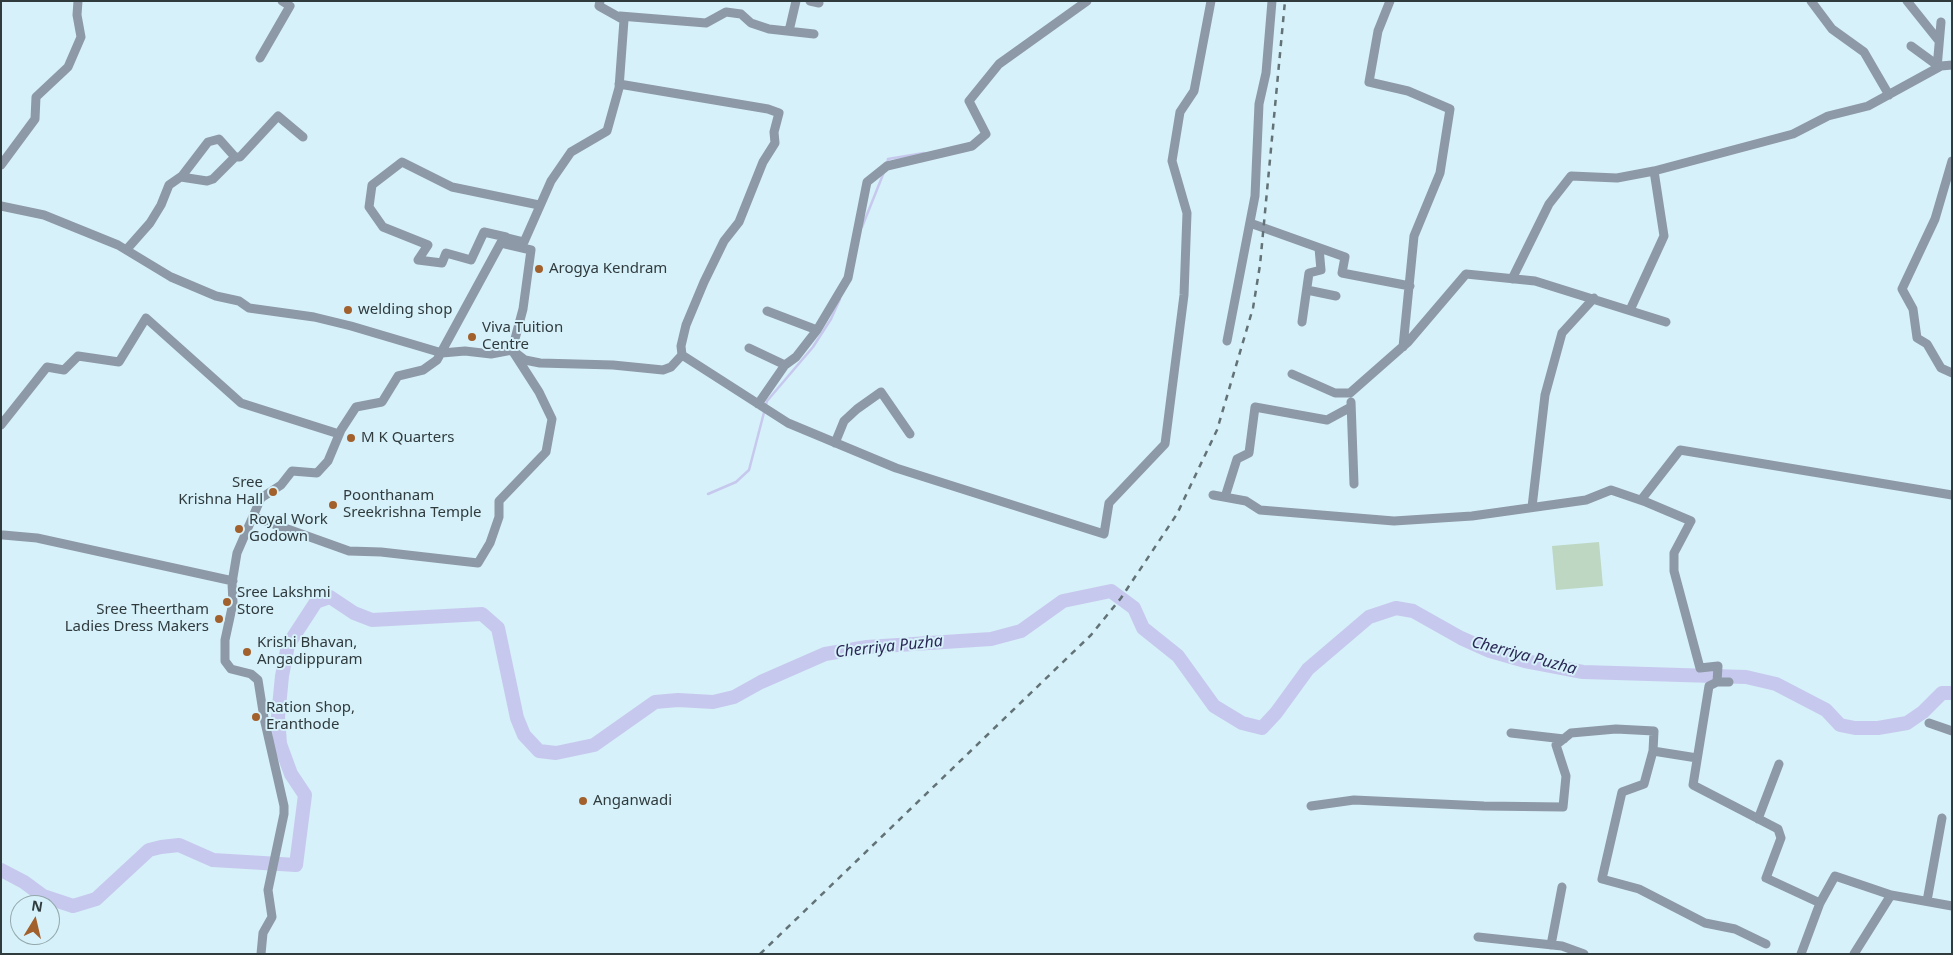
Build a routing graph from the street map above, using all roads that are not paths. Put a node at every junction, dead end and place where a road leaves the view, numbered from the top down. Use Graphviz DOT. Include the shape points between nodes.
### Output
graph roads {
  1 [pos="78,1"];
  2 [pos="600,1"];
  3 [pos="796,1"];
  4 [pos="1087,1"];
  5 [pos="1211,1"];
  6 [pos="1272,1"];
  7 [pos="1390,1"];
  8 [pos="1811,1"];
  9 [pos="1907,1"];
  10 [pos="288,3"];
  11 [pos="617,16"];
  12 [pos="1941,22"];
  13 [pos="789,31"];
  14 [pos="814,34"];
  15 [pos="1939,41"];
  16 [pos="1911,46"];
  17 [pos="260,58"];
  18 [pos="1952,65"];
  19 [pos="1937,66"];
  20 [pos="620,84"];
  21 [pos="1889,95"];
  22 [pos="302,137"];
  23 [pos="235,157"];
  24 [pos="1952,161"];
  25 [pos="1,165"];
  26 [pos="1654,171"];
  27 [pos="181,177"];
  28 [pos="540,205"];
  29 [pos="1,206"];
  30 [pos="1250,223"];
  31 [pos="504,240"];
  32 [pos="1319,248"];
  33 [pos="127,249"];
  34 [pos="1512,279"];
  35 [pos="1410,286"];
  36 [pos="1307,290"];
  37 [pos="1336,296"];
  38 [pos="1594,298"];
  39 [pos="1630,310"];
  40 [pos="767,311"];
  41 [pos="1302,322"];
  42 [pos="1666,322"];
  43 [pos="817,330"];
  44 [pos="1227,341"];
  45 [pos="749,348"];
  46 [pos="1403,348"];
  47 [pos="512,350"];
  48 [pos="442,353"];
  49 [pos="682,355"];
  50 [pos="785,365"];
  51 [pos="1952,373"];
  52 [pos="1292,374"];
  53 [pos="1350,393"];
  54 [pos="758,404"];
  55 [pos="1351,407"];
  56 [pos="1,425"];
  57 [pos="339,434"];
  58 [pos="910,434"];
  59 [pos="835,443"];
  60 [pos="1354,484"];
  61 [pos="1213,495"];
  62 [pos="1952,496"];
  63 [pos="1226,497"];
  64 [pos="1641,500"];
  65 [pos="1532,506"];
  66 [pos="254,517"];
  67 [pos="3,536"];
  68 [pos="233,581"];
  69 [pos="1717,682"];
  70 [pos="1730,682"];
  71 [pos="1929,723"];
  72 [pos="1952,731"];
  73 [pos="1511,733"];
  74 [pos="1564,738"];
  75 [pos="1653,751"];
  76 [pos="1697,758"];
  77 [pos="1779,764"];
  78 [pos="1311,806"];
  79 [pos="1942,818"];
  80 [pos="1758,819"];
  81 [pos="1562,887"];
  82 [pos="1891,895"];
  83 [pos="1927,901"];
  84 [pos="1820,904"];
  85 [pos="1952,906"];
  86 [pos="1478,937"];
  87 [pos="1766,944"];
  88 [pos="1551,945"];
  89 [pos="261,954"];
  90 [pos="1584,954"];
  91 [pos="1801,954"];
  92 [pos="1854,954"];
  1 -- 25 [label="street" via="76,15 81,37 68,67 36,97 35,120"];
  2 -- 11 [label="street" via="599,6"];
  3 -- 13 [label="street"];
  4 -- 43 [label="street" via="999,64 969,101 986,134 972,146 887,166 867,182 848,278"];
  5 -- 59 [label="street" via="1194,91 1180,112 1172,161 1187,213 1184,295 1165,444 1109,503 1104,534 896,468"];
  6 -- 30 [label="street" via="1266,73 1259,104 1255,196"];
  7 -- 35 [label="street" via="1378,31 1369,82 1408,91 1450,109 1440,173 1414,236"];
  8 -- 21 [label="street" via="1832,29 1864,52"];
  9 -- 15 [label="street"];
  10 -- 17 [label="street"];
  11 -- 13 [label="street" via="706,23 726,12 741,14 751,23 769,29"];
  11 -- 20 [label="street" via="624,20"];
  12 -- 15 [label="street"];
  13 -- 14 [label="street"];
  15 -- 19 [label="street"];
  16 -- 19 [label="street"];
  18 -- 19 [label="street"];
  19 -- 21 [label="street"];
  20 -- 28 [label="street" via="607,132 571,152 551,181"];
  20 -- 49 [label="street" via="778,112 775,143 763,162 739,222 724,241 710,270 686,325"];
  21 -- 26 [label="street" via="1868,106 1828,116 1793,134"];
  22 -- 23 [label="street" via="278,116 240,157"];
  23 -- 27 [label="street" via="213,179"];
  23 -- 27 [label="street" via="219,139 208,142"];
  24 -- 51 [label="street" via="1935,219 1902,289 1913,309 1917,338 1927,344 1941,368"];
  26 -- 34 [label="street" via="1617,178 1570,176 1549,204"];
  26 -- 39 [label="street" via="1664,236"];
  27 -- 33 [label="street" via="169,185 150,223"];
  28 -- 31 [label="street" via="524,242"];
  28 -- 31 [label="street" via="452,186 402,162 372,185 369,206 383,227 428,245 418,260 442,263 446,253 471,260 484,232"];
  29 -- 33 [label="street" via="44,215"];
  30 -- 32 [label="street"];
  30 -- 44 [label="street"];
  31 -- 47 [label="street" via="531,250 523,309"];
  31 -- 48 [label="street"];
  32 -- 35 [label="street" via="1345,257 1342,272"];
  32 -- 36 [label="street" via="1321,270 1310,274"];
  33 -- 48 [label="street" via="171,277 216,296 239,301 249,308 332,322"];
  34 -- 38 [label="street" via="1535,281"];
  34 -- 46 [label="street" via="1466,274"];
  35 -- 46 [label="street"];
  36 -- 37 [label="street"];
  36 -- 41 [label="street"];
  38 -- 39 [label="street"];
  38 -- 65 [label="street" via="1562,332 1545,395"];
  39 -- 42 [label="street"];
  40 -- 43 [label="street"];
  43 -- 50 [label="street" via="796,357"];
  45 -- 50 [label="street"];
  46 -- 53 [label="street"];
  47 -- 48 [label="street" via="491,354"];
  47 -- 49 [label="street" via="524,360 540,363 613,364 663,370 672,367"];
  47 -- 66 [label="street" via="552,419 546,452 499,501 499,516 478,563 349,551"];
  48 -- 57 [label="street" via="424,370 398,376 382,402 356,406"];
  49 -- 54 [label="street"];
  50 -- 54 [label="street"];
  52 -- 53 [label="street" via="1335,393"];
  53 -- 55 [label="street"];
  54 -- 59 [label="street" via="788,423"];
  55 -- 60 [label="street"];
  55 -- 63 [label="street" via="1326,420 1255,407 1249,453 1237,459"];
  56 -- 57 [label="street" via="47,367 64,370 78,356 119,362 146,318 241,403"];
  57 -- 66 [label="street" via="324,468 317,473 292,471 281,485 261,498"];
  58 -- 59 [label="street" via="881,392 844,421"];
  61 -- 63 [label="street"];
  62 -- 64 [label="street" via="1680,450"];
  63 -- 65 [label="street" via="1246,501 1260,510 1394,521 1472,516"];
  64 -- 65 [label="street" via="1611,490 1586,500"];
  64 -- 69 [label="street" via="1691,521 1674,553 1674,571 1700,668 1718,666"];
  66 -- 68 [label="street" via="237,553"];
  67 -- 68 [label="street" via="37,538"];
  68 -- 89 [label="street" via="234,603 225,640 225,661 230,669 251,674 258,680 284,806 268,890 272,917 263,933"];
  69 -- 70 [label="street"];
  69 -- 76 [label="street" via="1708,686"];
  71 -- 72 [label="street"];
  73 -- 74 [label="street"];
  74 -- 75 [label="street" via="1571,733 1616,729 1654,731"];
  74 -- 78 [label="street" via="1556,745 1566,776 1563,807 1354,800"];
  75 -- 76 [label="street"];
  75 -- 87 [label="street" via="1644,784 1622,792 1602,879 1639,889 1705,923 1735,929"];
  76 -- 80 [label="street" via="1693,785"];
  77 -- 80 [label="street"];
  79 -- 83 [label="street"];
  80 -- 84 [label="street" via="1778,829 1781,838 1766,878"];
  81 -- 88 [label="street"];
  82 -- 83 [label="street"];
  82 -- 84 [label="street" via="1836,876"];
  82 -- 92 [label="street"];
  83 -- 85 [label="street"];
  84 -- 91 [label="street"];
  86 -- 88 [label="street"];
  88 -- 90 [label="street"];
}
